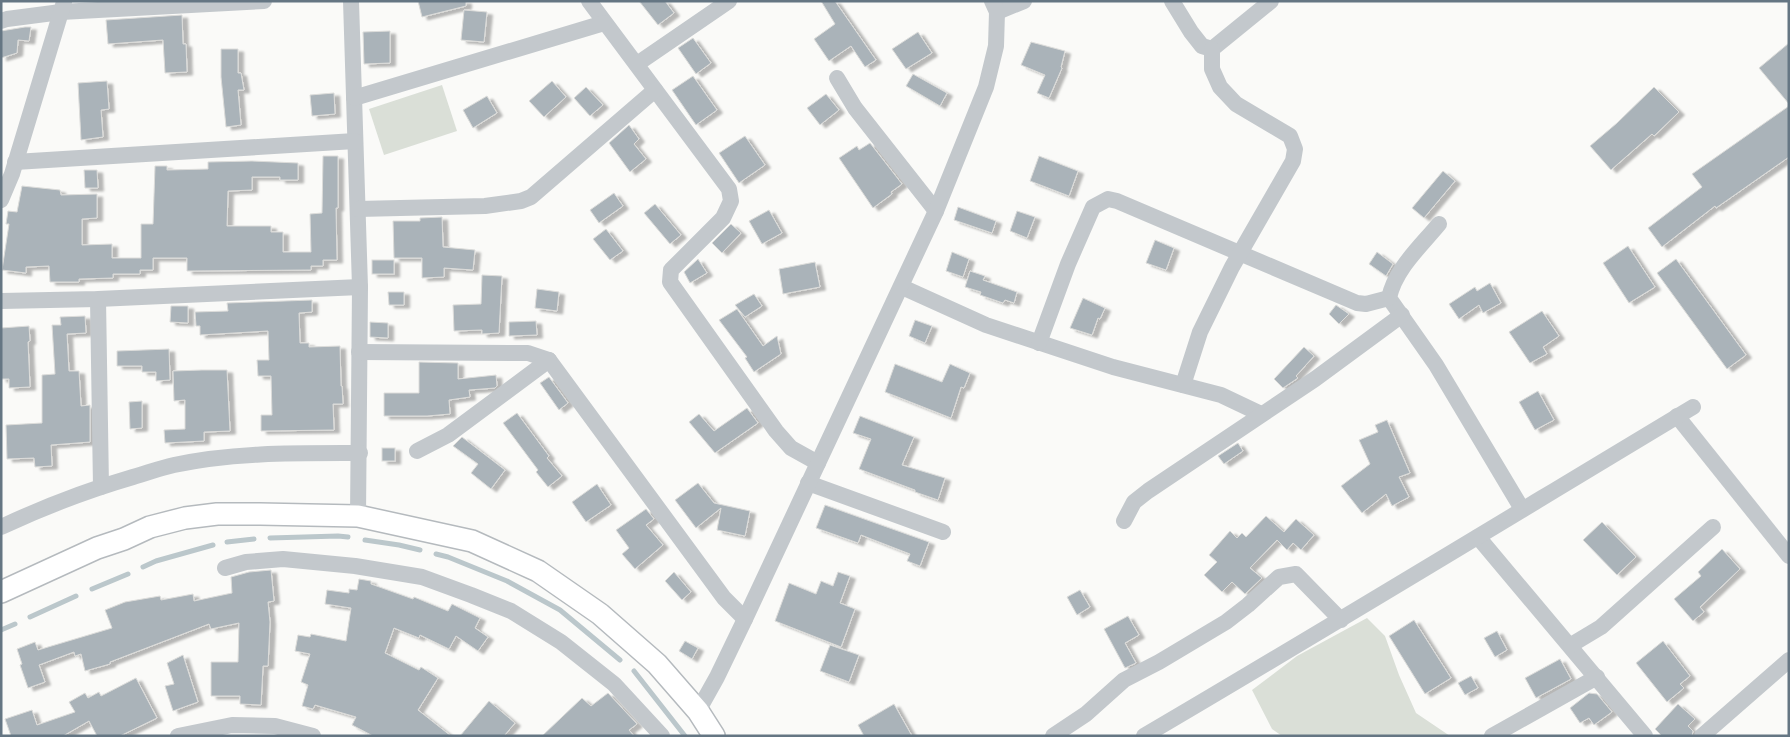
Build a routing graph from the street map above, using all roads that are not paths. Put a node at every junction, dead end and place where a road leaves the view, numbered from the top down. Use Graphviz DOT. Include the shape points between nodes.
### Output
graph roads {
  1 [pos="264,1"];
  2 [pos="351,1"];
  3 [pos="589,1"];
  4 [pos="729,1"];
  5 [pos="1024,1"];
  6 [pos="1172,1"];
  7 [pos="1271,1"];
  8 [pos="63,6"];
  9 [pos="994,7"];
  10 [pos="1,21"];
  11 [pos="604,23"];
  12 [pos="1212,49"];
  13 [pos="637,64"];
  14 [pos="837,78"];
  15 [pos="655,90"];
  16 [pos="354,98"];
  17 [pos="355,141"];
  18 [pos="9,171"];
  19 [pos="1,200"];
  20 [pos="358,209"];
  21 [pos="936,211"];
  22 [pos="1439,224"];
  23 [pos="1240,252"];
  24 [pos="360,287"];
  25 [pos="902,287"];
  26 [pos="1389,298"];
  27 [pos="98,299"];
  28 [pos="1,301"];
  29 [pos="1402,315"];
  30 [pos="1039,343"];
  31 [pos="359,352"];
  32 [pos="548,360"];
  33 [pos="1183,385"];
  34 [pos="1693,407"];
  35 [pos="1262,414"];
  36 [pos="1677,416"];
  37 [pos="417,451"];
  38 [pos="360,453"];
  39 [pos="818,463"];
  40 [pos="808,483"];
  41 [pos="101,487"];
  42 [pos="1522,509"];
  43 [pos="358,516"];
  44 [pos="1124,521"];
  45 [pos="1,527"];
  46 [pos="1713,527"];
  47 [pos="943,532"];
  48 [pos="1478,537"];
  49 [pos="1789,556"];
  50 [pos="225,568"];
  51 [pos="1,592"];
  52 [pos="745,619"];
  53 [pos="1341,620"];
  54 [pos="1571,645"];
  55 [pos="1789,660"];
  56 [pos="1597,677"];
  57 [pos="698,711"];
  58 [pos="178,736"];
  59 [pos="313,736"];
  60 [pos="662,736"];
  61 [pos="714,736"];
  62 [pos="1052,736"];
  63 [pos="1144,736"];
  64 [pos="1492,736"];
  65 [pos="1646,736"];
  66 [pos="1702,736"];
  1 -- 8 [label="street"];
  2 -- 16 [label="street"];
  3 -- 11 [label="street"];
  4 -- 13 [label="street"];
  5 -- 9 [label="street"];
  6 -- 12 [label="street" via="1202,46"];
  7 -- 12 [label="street"];
  8 -- 10 [label="street"];
  8 -- 18 [label="street"];
  9 -- 21 [label="street" via="996,46 986,87"];
  11 -- 13 [label="street"];
  11 -- 16 [label="street"];
  12 -- 23 [label="street" via="1212,69 1220,87 1236,104 1290,136 1295,149 1292,161"];
  13 -- 15 [label="street"];
  14 -- 21 [label="street" via="855,108"];
  15 -- 20 [label="street" via="531,197 485,206"];
  15 -- 39 [label="street" via="729,189 731,202 723,218 671,270 670,282 776,431 791,448"];
  16 -- 17 [label="street"];
  17 -- 18 [label="street"];
  17 -- 20 [label="street"];
  18 -- 19 [label="street"];
  20 -- 24 [label="street"];
  21 -- 25 [label="street"];
  22 -- 26 [label="street" via="1405,264 1391,287"];
  23 -- 26 [label="street" via="1357,303"];
  23 -- 30 [label="street" via="1108,199 1093,207"];
  23 -- 33 [label="street" via="1200,332"];
  24 -- 27 [label="street"];
  24 -- 31 [label="street"];
  25 -- 30 [label="street" via="986,325"];
  25 -- 39 [label="street"];
  26 -- 29 [label="street"];
  27 -- 28 [label="street"];
  27 -- 41 [label="street"];
  29 -- 35 [label="street"];
  29 -- 42 [label="street" via="1436,365"];
  30 -- 33 [label="street" via="1113,368"];
  31 -- 32 [label="street" via="528,353"];
  31 -- 38 [label="street"];
  32 -- 37 [label="street" via="448,435"];
  32 -- 52 [label="street" via="724,598"];
  33 -- 35 [label="street" via="1221,395"];
  34 -- 36 [label="street"];
  35 -- 44 [label="street" via="1134,502"];
  36 -- 42 [label="street"];
  36 -- 49 [label="street"];
  38 -- 41 [label="street" via="230,456 174,465"];
  38 -- 43 [label="street"];
  39 -- 40 [label="street"];
  40 -- 47 [label="street"];
  40 -- 52 [label="street"];
  41 -- 45 [label="street"];
  42 -- 48 [label="street"];
  43 -- 51 [label="main road" via="217,514 185,518 150,527 97,548"];
  43 -- 57 [label="main road" via="472,541 538,571 600,614 657,664"];
  46 -- 54 [label="street" via="1601,627"];
  48 -- 53 [label="street"];
  48 -- 54 [label="street"];
  50 -- 60 [label="street" via="283,558 422,577 471,595 511,611 561,642 614,684"];
  52 -- 57 [label="street"];
  53 -- 62 [label="street" via="1296,574 1280,577 1226,622 1124,680 1086,714"];
  53 -- 63 [label="street"];
  54 -- 56 [label="street"];
  55 -- 66 [label="street"];
  56 -- 64 [label="street"];
  56 -- 65 [label="street"];
  57 -- 61 [label="main road"];
  58 -- 59 [label="street" via="232,724 275,726"];
}
